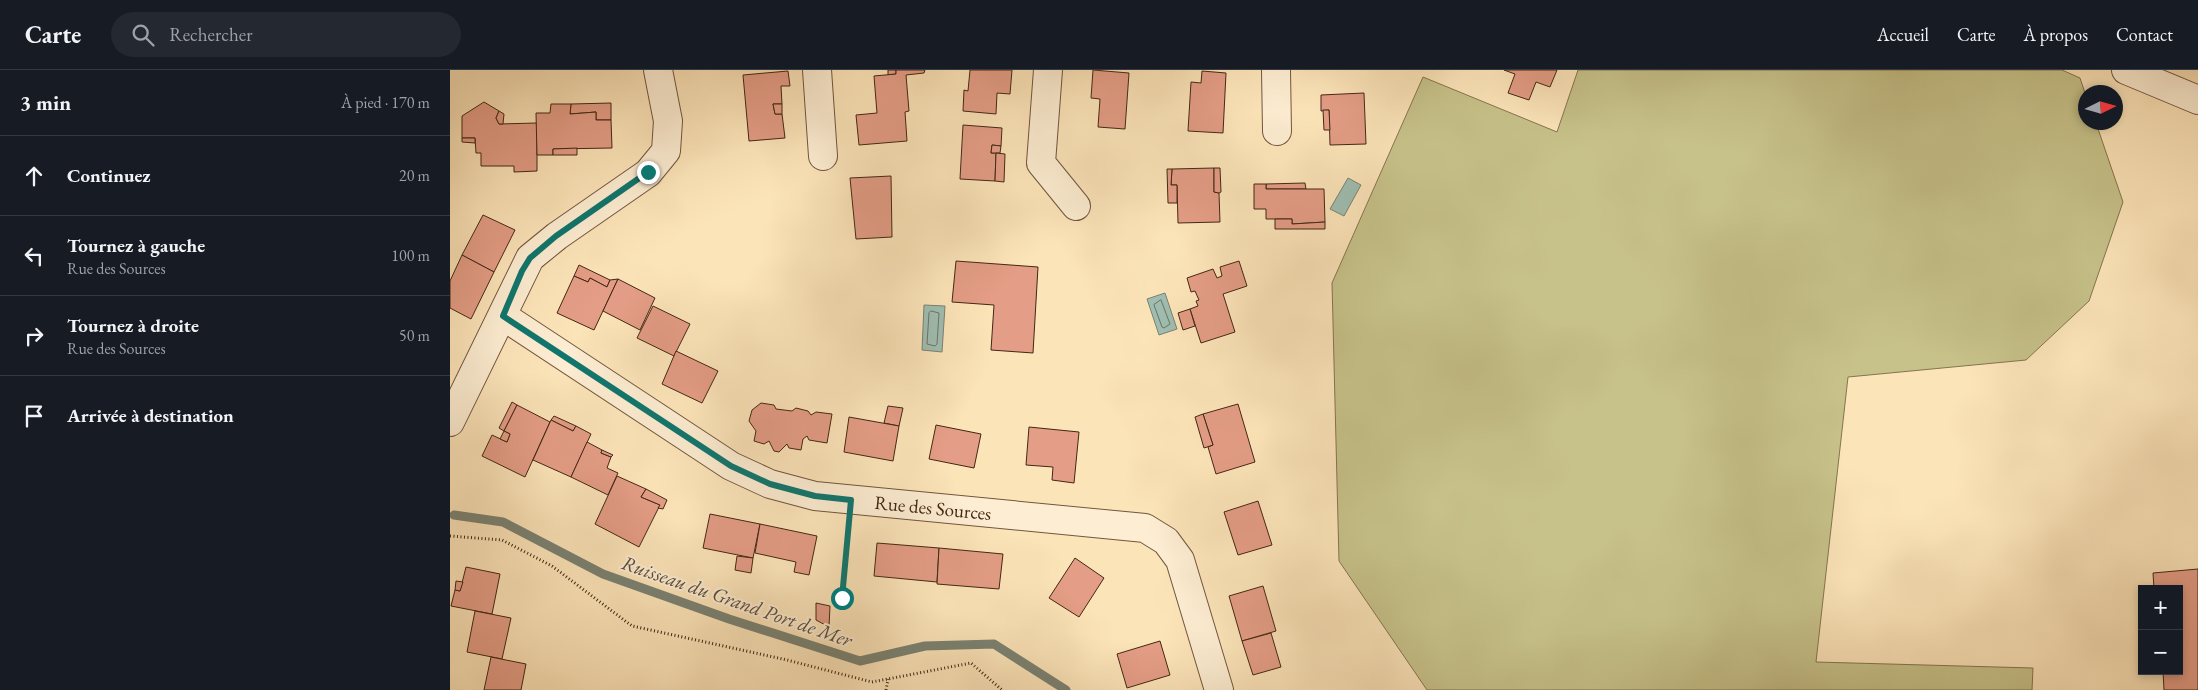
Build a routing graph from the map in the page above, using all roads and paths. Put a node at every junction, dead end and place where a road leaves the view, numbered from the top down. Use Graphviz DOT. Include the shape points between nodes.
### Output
graph roads {
  1 [pos="658,70"];
  2 [pos="817,70"];
  3 [pos="1048,70"];
  4 [pos="1276,70"];
  5 [pos="2126,70"];
  6 [pos="2198,100"];
  7 [pos="1277,131"];
  8 [pos="823,156"];
  9 [pos="1076,206"];
  10 [pos="503,316"];
  11 [pos="450,422"];
  12 [pos="851,500"];
  13 [pos="450,536"];
  14 [pos="842,598"];
  15 [pos="888,679"];
  16 [pos="1217,689"];
  17 [pos="886,690"];
  18 [pos="1002,690"];
  1 -- 10 [label="street" via="668,121 666,151 648,172 530,258"];
  2 -- 8 [label="street"];
  3 -- 9 [label="street" via="1042,163"];
  4 -- 7 [label="street"];
  5 -- 6 [label="street"];
  10 -- 11 [label="street"];
  10 -- 12 [label="street, Rue des Sources" via="731,466 770,484 815,496"];
  12 -- 14 [label="path"];
  12 -- 16 [label="street, Rue des Sources" via="1145,528 1166,541 1180,560"];
  13 -- 15 [label="path" via="502,540 552,566 632,626 872,682"];
  15 -- 17 [label="path"];
  15 -- 18 [label="path" via="971,663"];
}
